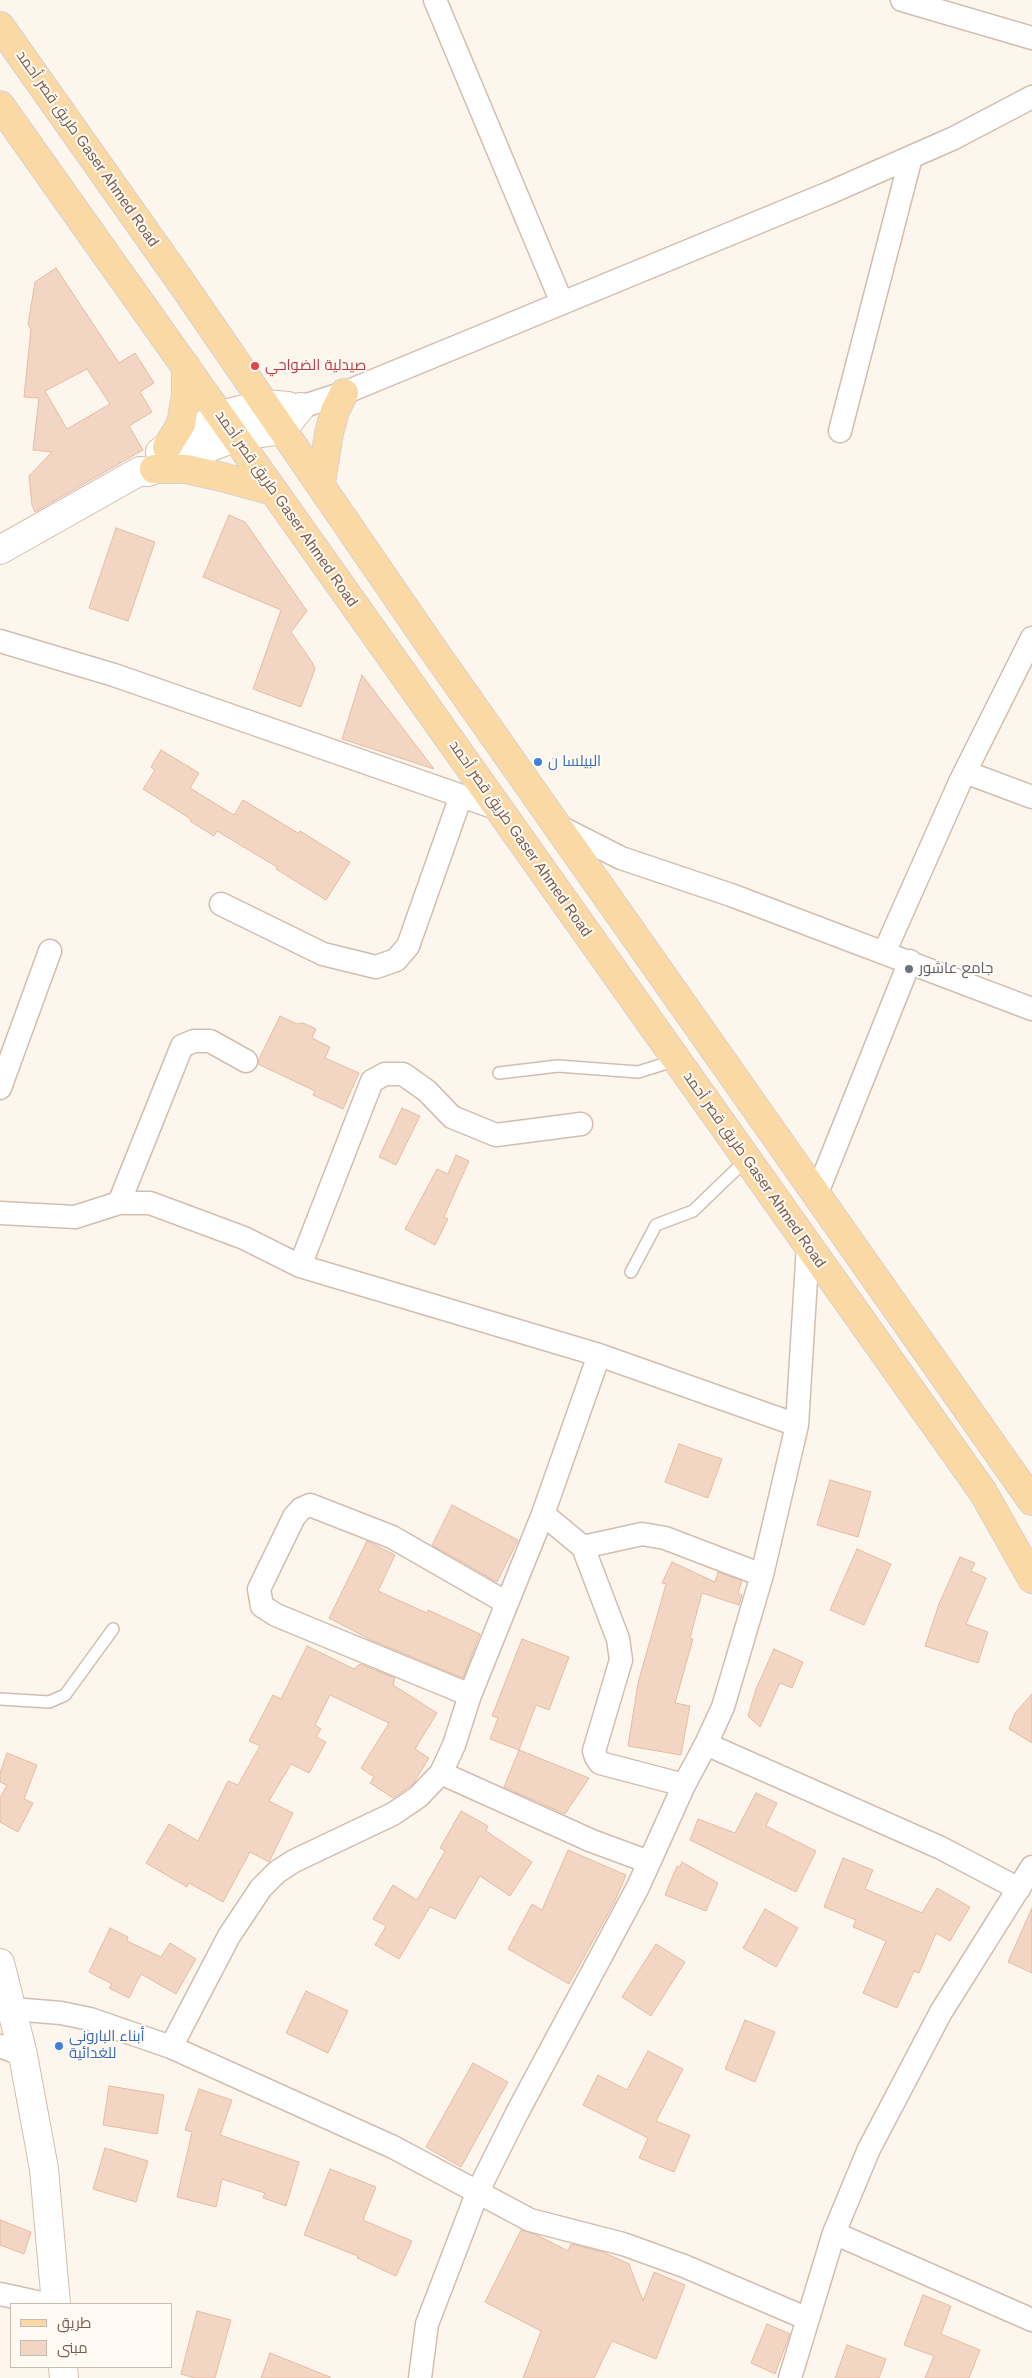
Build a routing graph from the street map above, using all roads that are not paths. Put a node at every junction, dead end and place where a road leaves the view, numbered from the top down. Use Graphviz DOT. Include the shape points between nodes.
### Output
graph roads {
  1 [pos="435,0"];
  2 [pos="902,0"];
  3 [pos="0,26"];
  4 [pos="1032,38"];
  5 [pos="1032,97"];
  6 [pos="0,105"];
  7 [pos="911,157"];
  8 [pos="562,303"];
  9 [pos="186,366"];
  10 [pos="344,393"];
  11 [pos="264,404"];
  12 [pos="301,407"];
  13 [pos="220,414"];
  14 [pos="282,430"];
  15 [pos="840,431"];
  16 [pos="236,437"];
  17 [pos="154,462"];
  18 [pos="321,483"];
  19 [pos="273,491"];
  20 [pos="0,550"];
  21 [pos="1032,638"];
  22 [pos="0,641"];
  23 [pos="965,772"];
  24 [pos="461,796"];
  25 [pos="1032,797"];
  26 [pos="499,809"];
  27 [pos="560,827"];
  28 [pos="221,904"];
  29 [pos="50,950"];
  30 [pos="884,953"];
  31 [pos="910,961"];
  32 [pos="1032,1009"];
  33 [pos="677,1060"];
  34 [pos="246,1061"];
  35 [pos="499,1073"];
  36 [pos="0,1088"];
  37 [pos="580,1124"];
  38 [pos="747,1159"];
  39 [pos="816,1193"];
  40 [pos="119,1203"];
  41 [pos="0,1213"];
  42 [pos="808,1246"];
  43 [pos="300,1266"];
  44 [pos="631,1272"];
  45 [pos="599,1355"];
  46 [pos="797,1425"];
  47 [pos="1032,1501"];
  48 [pos="543,1514"];
  49 [pos="583,1547"];
  50 [pos="762,1575"];
  51 [pos="1032,1579"];
  52 [pos="507,1602"];
  53 [pos="113,1629"];
  54 [pos="470,1695"];
  55 [pos="0,1699"];
  56 [pos="706,1744"];
  57 [pos="441,1773"];
  58 [pos="684,1785"];
  59 [pos="649,1862"];
  60 [pos="1032,1867"];
  61 [pos="1018,1889"];
  62 [pos="0,1964"];
  63 [pos="12,2009"];
  64 [pos="171,2047"];
  65 [pos="12,2050"];
  66 [pos="478,2191"];
  67 [pos="834,2233"];
  68 [pos="0,2294"];
  69 [pos="41,2303"];
  70 [pos="56,2303"];
  71 [pos="808,2320"];
  72 [pos="1032,2320"];
  73 [pos="420,2378"];
  74 [pos="790,2378"];
  1 -- 8 [label="street"];
  2 -- 4 [label="street"];
  3 -- 11 [label="main road, طريق قصر أحمد Gaser Ahmed Road"];
  5 -- 7 [label="street"];
  6 -- 9 [label="main road, طريق قصر أحمد Gaser Ahmed Road"];
  7 -- 8 [label="street"];
  7 -- 15 [label="street"];
  8 -- 10 [label="street"];
  9 -- 13 [label="main road, طريق قصر أحمد Gaser Ahmed Road"];
  9 -- 17 [label="main road" via="181,424"];
  10 -- 12 [label="street"];
  10 -- 18 [label="main road" via="329,433"];
  11 -- 12 [label="street"];
  11 -- 13 [label="street"];
  11 -- 14 [label="main road, طريق قصر أحمد Gaser Ahmed Road"];
  12 -- 14 [label="street"];
  13 -- 16 [label="main road, طريق قصر أحمد Gaser Ahmed Road"];
  13 -- 17 [label="street"];
  14 -- 16 [label="street"];
  14 -- 18 [label="main road, طريق قصر أحمد Gaser Ahmed Road"];
  16 -- 17 [label="street"];
  16 -- 19 [label="main road, طريق قصر أحمد Gaser Ahmed Road"];
  17 -- 19 [label="main road"];
  17 -- 20 [label="street"];
  18 -- 27 [label="main road, طريق قصر أحمد Gaser Ahmed Road" via="430,645"];
  19 -- 26 [label="main road, طريق قصر أحمد Gaser Ahmed Road"];
  21 -- 23 [label="street"];
  22 -- 24 [label="street" via="114,675"];
  23 -- 25 [label="street"];
  23 -- 30 [label="street"];
  24 -- 26 [label="street"];
  24 -- 28 [label="street" via="408,946 396,960 376,967 323,954"];
  26 -- 33 [label="main road, طريق قصر أحمد Gaser Ahmed Road"];
  27 -- 30 [label="street" via="621,858"];
  27 -- 39 [label="main road, طريق قصر أحمد Gaser Ahmed Road"];
  29 -- 36 [label="street"];
  30 -- 31 [label="street"];
  31 -- 32 [label="street"];
  31 -- 39 [label="street"];
  33 -- 35 [label="lane" via="638,1072 558,1066"];
  33 -- 38 [label="main road, طريق قصر أحمد Gaser Ahmed Road"];
  34 -- 40 [label="street" via="210,1041 194,1041 182,1046"];
  37 -- 43 [label="street" via="496,1135 452,1117 427,1091 402,1074 385,1074 372,1081"];
  38 -- 42 [label="main road, طريق قصر أحمد Gaser Ahmed Road"];
  38 -- 44 [label="lane" via="693,1211 656,1225"];
  39 -- 47 [label="main road, طريق قصر أحمد Gaser Ahmed Road"];
  40 -- 41 [label="street" via="74,1217"];
  40 -- 43 [label="street" via="150,1203 244,1238"];
  42 -- 46 [label="street"];
  42 -- 51 [label="main road, طريق قصر أحمد Gaser Ahmed Road" via="983,1492"];
  43 -- 45 [label="street"];
  45 -- 46 [label="street"];
  45 -- 48 [label="street"];
  46 -- 50 [label="street"];
  48 -- 49 [label="street"];
  48 -- 52 [label="street"];
  49 -- 50 [label="street" via="642,1534"];
  49 -- 58 [label="street" via="618,1638 621,1660 594,1751 596,1757 600,1763"];
  50 -- 56 [label="street" via="723,1707"];
  52 -- 54 [label="street"];
  52 -- 54 [label="street" via="392,1537 310,1505 294,1517 259,1589 262,1606 276,1615"];
  53 -- 55 [label="lane" via="65,1695 49,1702"];
  54 -- 57 [label="street"];
  56 -- 58 [label="street"];
  56 -- 61 [label="street" via="941,1848"];
  57 -- 59 [label="street" via="592,1841"];
  57 -- 64 [label="street" via="418,1797 393,1814 294,1861 261,1888 229,1936"];
  58 -- 59 [label="street"];
  59 -- 66 [label="street"];
  60 -- 61 [label="street"];
  61 -- 67 [label="street" via="967,1969 896,2095"];
  62 -- 63 [label="street"];
  63 -- 64 [label="street" via="90,2019"];
  63 -- 65 [label="street"];
  64 -- 66 [label="street" via="393,2147"];
  65 -- 70 [label="street" via="44,2169"];
  66 -- 71 [label="street" via="530,2220 623,2244 684,2266"];
  66 -- 73 [label="street" via="426,2324"];
  67 -- 71 [label="street"];
  67 -- 72 [label="street"];
  68 -- 69 [label="street"];
  71 -- 74 [label="street"];
}
